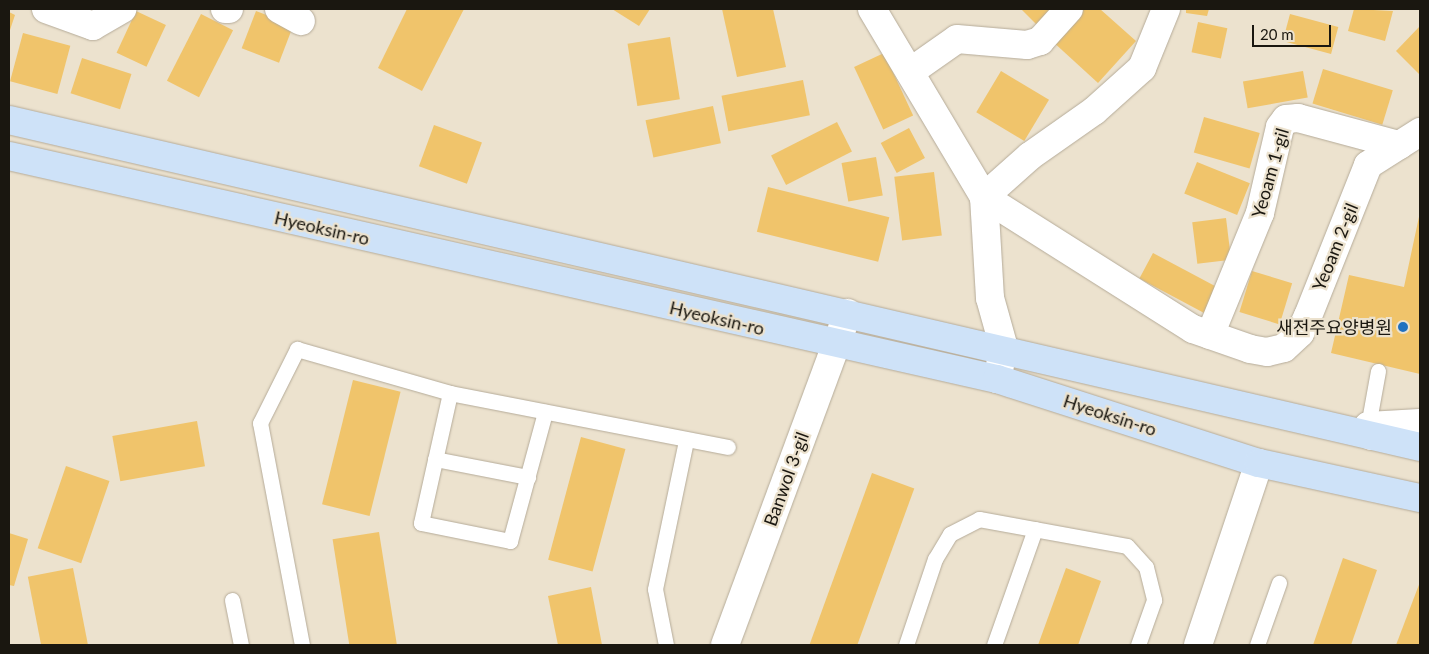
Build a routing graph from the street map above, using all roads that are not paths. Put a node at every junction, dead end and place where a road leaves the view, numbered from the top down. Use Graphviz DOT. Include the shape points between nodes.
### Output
graph roads {
  1 [pos="46,9"];
  2 [pos="123,9"];
  3 [pos="225,9"];
  4 [pos="229,9"];
  5 [pos="872,9"];
  6 [pos="1069,9"];
  7 [pos="1166,9"];
  8 [pos="910,72"];
  9 [pos="9,120"];
  10 [pos="1410,139"];
  11 [pos="9,156"];
  12 [pos="984,197"];
  13 [pos="848,313"];
  14 [pos="1202,332"];
  15 [pos="835,344"];
  16 [pos="1004,348"];
  17 [pos="1378,372"];
  18 [pos="997,378"];
  19 [pos="450,393"];
  20 [pos="545,412"];
  21 [pos="1420,423"];
  22 [pos="1369,431"];
  23 [pos="686,441"];
  24 [pos="728,447"];
  25 [pos="1420,447"];
  26 [pos="435,459"];
  27 [pos="1259,463"];
  28 [pos="528,478"];
  29 [pos="1420,498"];
  30 [pos="1035,529"];
  31 [pos="1279,583"];
  32 [pos="232,600"];
  33 [pos="241,645"];
  34 [pos="302,645"];
  35 [pos="666,645"];
  36 [pos="725,645"];
  37 [pos="906,645"];
  38 [pos="994,645"];
  39 [pos="1138,645"];
  40 [pos="1198,645"];
  41 [pos="1257,645"];
  1 -- 2 [label="street" via="93,26"];
  3 -- 4 [label="street"];
  5 -- 8 [label="street"];
  6 -- 8 [label="street" via="1040,41 1027,45 958,39"];
  7 -- 12 [label="street" via="1142,68 1094,111 1030,156"];
  8 -- 12 [label="street"];
  9 -- 13 [label="street, Hyeoksin-ro"];
  10 -- 14 [label="street, Yeoam 2-gil" via="1368,165 1300,333 1284,348 1267,352"];
  10 -- 14 [label="street, Yeoam 1-gil" via="1298,118 1286,119 1280,126 1260,213"];
  11 -- 15 [label="street, Hyeoksin-ro"];
  12 -- 14 [label="street"];
  12 -- 16 [label="street" via="990,298"];
  13 -- 15 [label="street, Banwol 3-gil"];
  13 -- 16 [label="street, Hyeoksin-ro"];
  15 -- 18 [label="street, Hyeoksin-ro"];
  15 -- 36 [label="street, Banwol 3-gil"];
  16 -- 18 [label="street"];
  16 -- 22 [label="street, Hyeoksin-ro"];
  17 -- 22 [label="lane"];
  18 -- 27 [label="street, Hyeoksin-ro"];
  19 -- 20 [label="lane"];
  19 -- 26 [label="lane"];
  19 -- 34 [label="lane" via="297,348 260,423"];
  20 -- 23 [label="lane"];
  20 -- 28 [label="lane"];
  21 -- 22 [label="street"];
  22 -- 25 [label="street, Hyeoksin-ro"];
  23 -- 24 [label="lane"];
  23 -- 35 [label="lane" via="655,589"];
  26 -- 28 [label="lane"];
  26 -- 28 [label="lane" via="421,523 510,542"];
  27 -- 29 [label="street, Hyeoksin-ro"];
  27 -- 40 [label="street"];
  30 -- 37 [label="lane" via="979,519 950,534 934,559"];
  30 -- 38 [label="lane"];
  30 -- 39 [label="lane" via="1127,546 1146,567 1154,600"];
  31 -- 41 [label="lane"];
  32 -- 33 [label="lane"];
}
